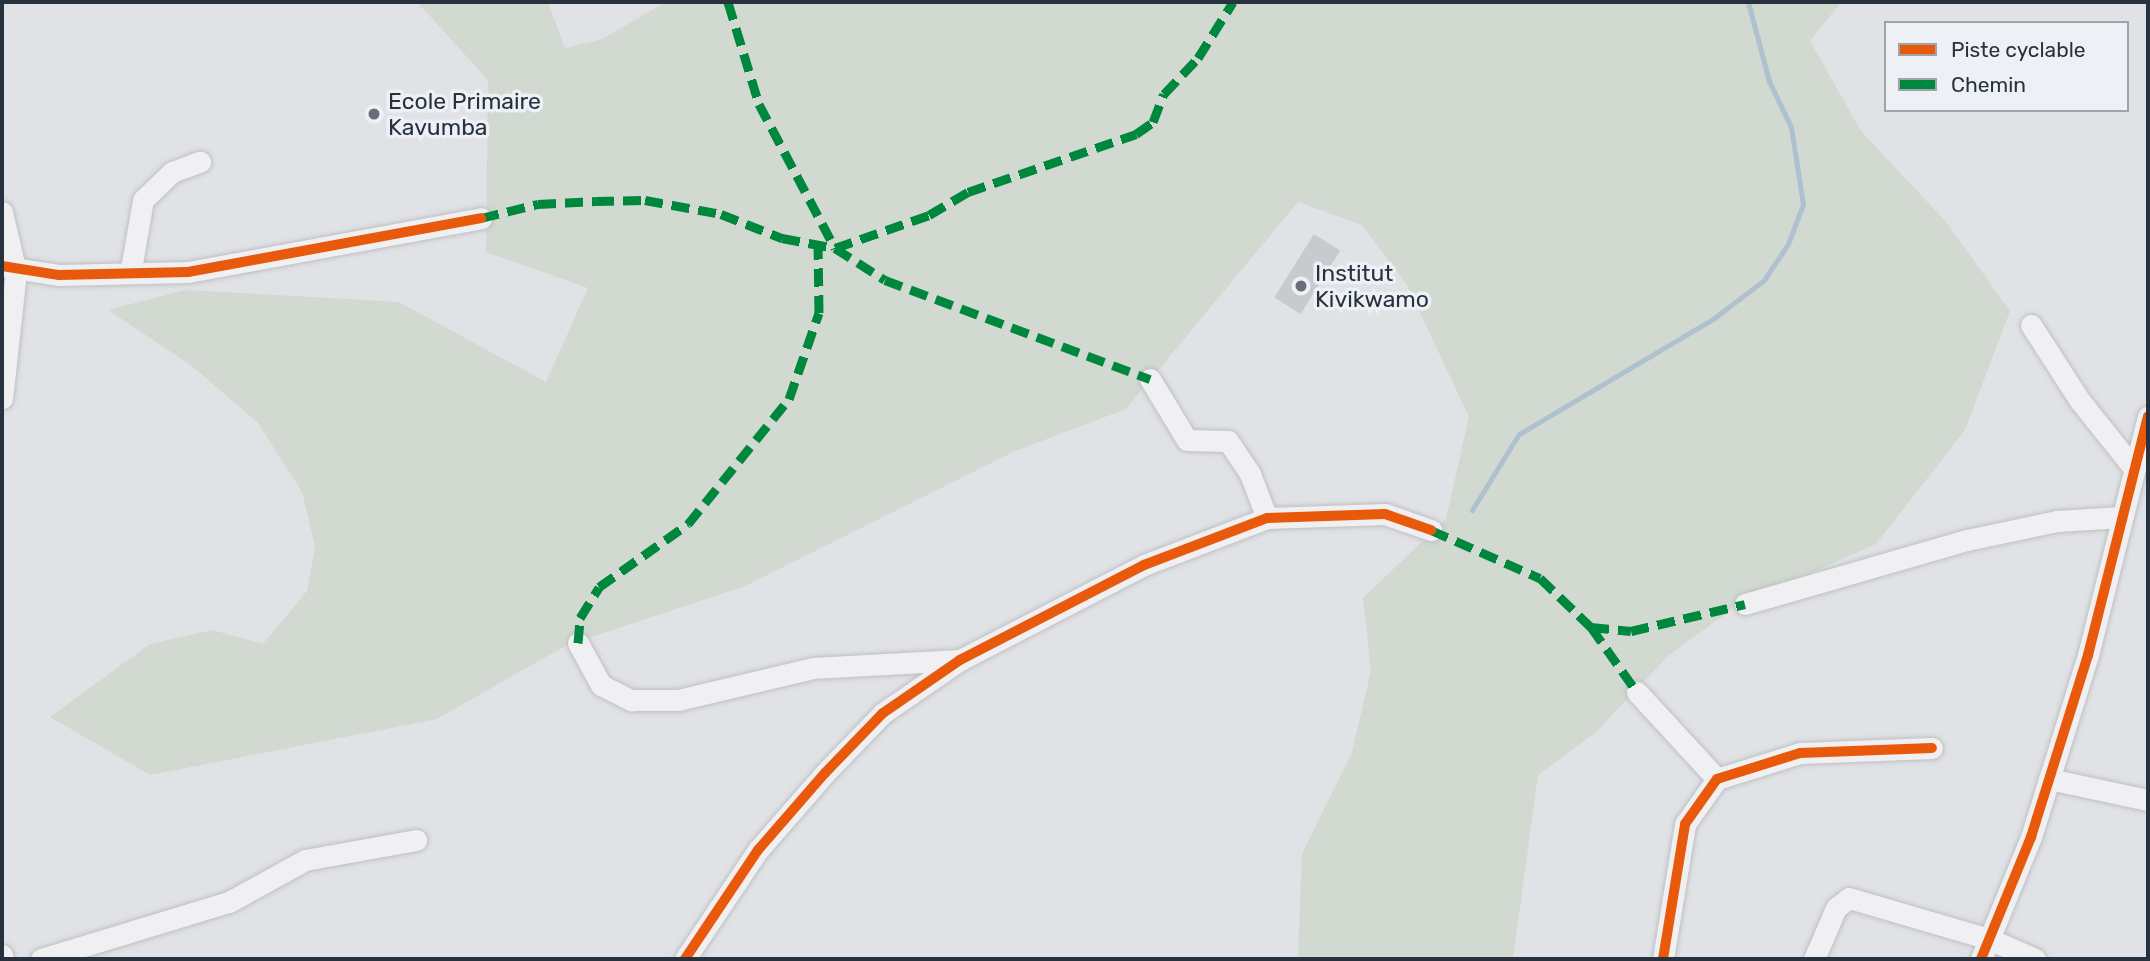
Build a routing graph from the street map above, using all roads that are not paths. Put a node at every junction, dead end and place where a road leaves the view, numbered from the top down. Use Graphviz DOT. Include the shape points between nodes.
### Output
graph roads {
  1 [pos="200,162"];
  2 [pos="2,212"];
  3 [pos="481,218"];
  4 [pos="9,269"];
  5 [pos="131,269"];
  6 [pos="2031,325"];
  7 [pos="1150,379"];
  8 [pos="2,398"];
  9 [pos="2148,416"];
  10 [pos="2140,462"];
  11 [pos="2133,507"];
  12 [pos="1267,518"];
  13 [pos="1431,530"];
  14 [pos="1745,604"];
  15 [pos="578,643"];
  16 [pos="960,660"];
  17 [pos="1637,692"];
  18 [pos="1932,748"];
  19 [pos="1717,779"];
  20 [pos="2049,779"];
  21 [pos="2148,800"];
  22 [pos="416,840"];
  23 [pos="1989,939"];
  24 [pos="41,959"];
  25 [pos="685,959"];
  26 [pos="1663,959"];
  27 [pos="1814,959"];
  28 [pos="1981,959"];
  29 [pos="2035,959"];
  1 -- 5 [label="street" via="172,172 143,200"];
  2 -- 4 [label="street"];
  3 -- 5 [label="street" via="188,272"];
  4 -- 5 [label="street"];
  4 -- 8 [label="street"];
  6 -- 10 [label="street"];
  7 -- 12 [label="street" via="1187,440 1228,441 1250,474"];
  9 -- 10 [label="street"];
  10 -- 11 [label="street"];
  11 -- 14 [label="street" via="1967,540"];
  11 -- 20 [label="street"];
  12 -- 13 [label="street" via="1385,514"];
  12 -- 16 [label="street" via="1144,565"];
  15 -- 16 [label="street" via="601,685 631,700 678,700 813,668"];
  16 -- 25 [label="street" via="883,713 825,773 758,850"];
  17 -- 19 [label="street"];
  18 -- 19 [label="street" via="1800,753"];
  19 -- 26 [label="street" via="1685,824"];
  20 -- 21 [label="street"];
  20 -- 23 [label="street"];
  22 -- 24 [label="street" via="305,860 229,902"];
  23 -- 27 [label="street" via="1849,898 1836,908"];
  23 -- 28 [label="street"];
  23 -- 29 [label="street"];
}
